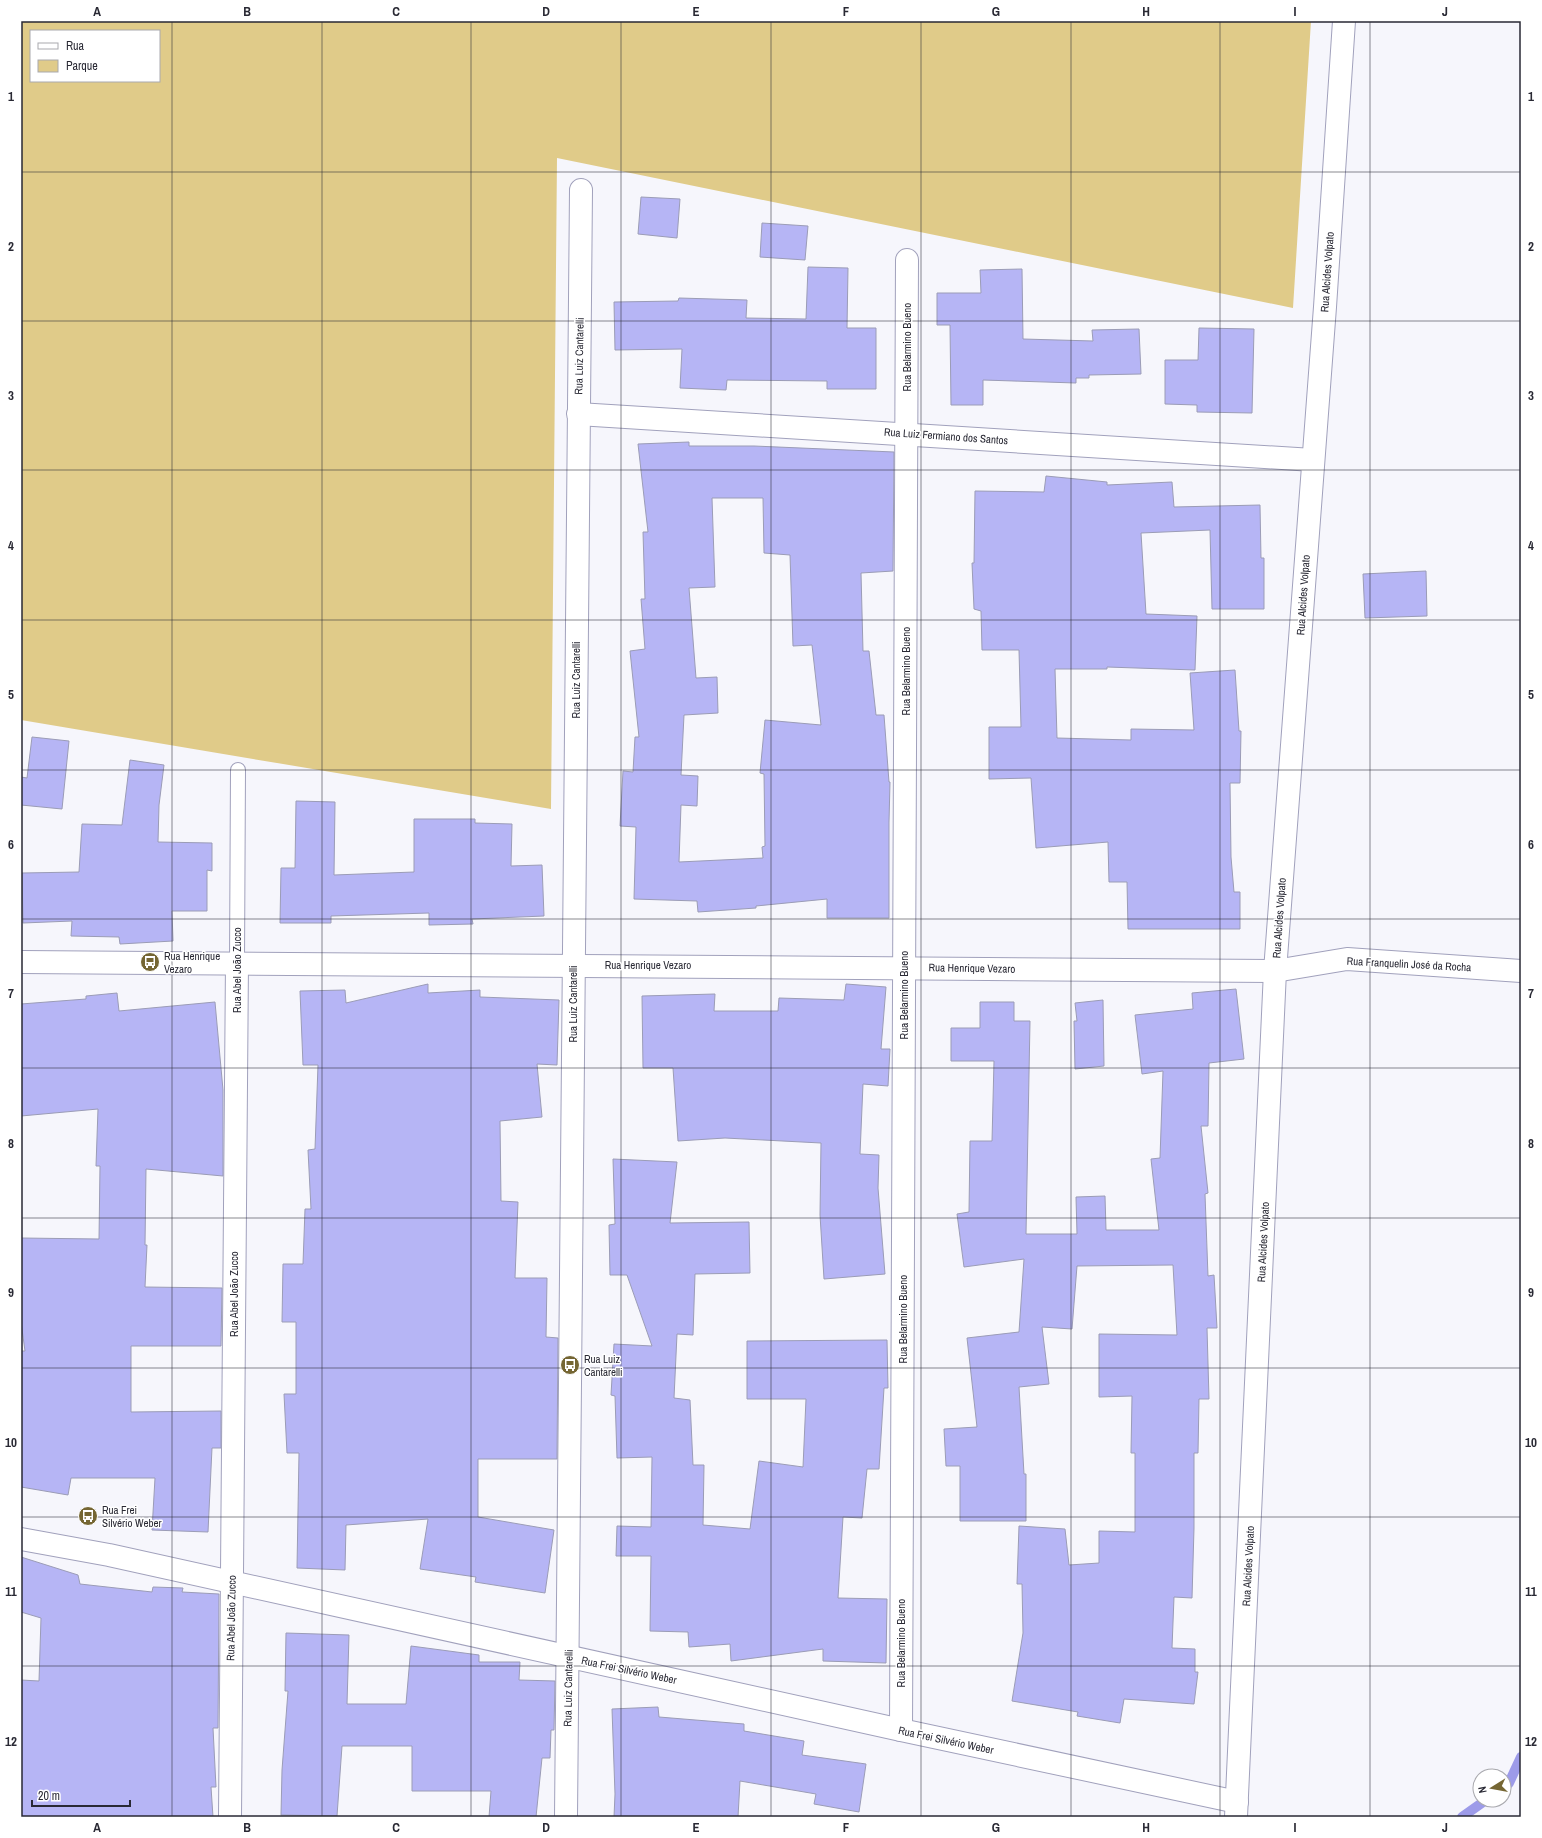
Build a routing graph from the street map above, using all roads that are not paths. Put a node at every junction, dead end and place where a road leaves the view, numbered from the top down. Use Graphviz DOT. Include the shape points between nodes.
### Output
graph roads {
  1 [pos="1344,21"];
  2 [pos="581,190"];
  3 [pos="907,260"];
  4 [pos="578,414"];
  5 [pos="907,434"];
  6 [pos="1314,460"];
  7 [pos="238,770"];
  8 [pos="21,962"];
  9 [pos="237,962"];
  10 [pos="574,965"];
  11 [pos="904,968"];
  12 [pos="1275,971"];
  13 [pos="1521,971"];
  14 [pos="21,1539"];
  15 [pos="232,1582"];
  16 [pos="568,1657"];
  17 [pos="901,1730"];
  18 [pos="1237,1810"];
  19 [pos="230,1817"];
  20 [pos="566,1817"];
  1 -- 6 [label="street, Rua Alcides Volpato"];
  2 -- 4 [label="street, Rua Luiz Cantarelli"];
  3 -- 5 [label="street, Rua Belarmino Bueno"];
  4 -- 5 [label="street, Rua Luiz Fermiano dos Santos"];
  4 -- 10 [label="street, Rua Luiz Cantarelli"];
  5 -- 6 [label="street, Rua Luiz Fermiano dos Santos"];
  5 -- 11 [label="street, Rua Belarmino Bueno"];
  6 -- 12 [label="street, Rua Alcides Volpato"];
  7 -- 9 [label="lane, Rua Abel João Zucco"];
  8 -- 9 [label="street, Rua Henrique Vezaro"];
  9 -- 10 [label="street, Rua Henrique Vezaro"];
  9 -- 15 [label="street, Rua Abel João Zucco"];
  10 -- 11 [label="street, Rua Henrique Vezaro"];
  10 -- 16 [label="street, Rua Luiz Cantarelli"];
  11 -- 12 [label="street, Rua Henrique Vezaro"];
  11 -- 17 [label="street, Rua Belarmino Bueno"];
  12 -- 13 [label="street, Rua Franquelin José da Rocha" via="1347,959"];
  12 -- 18 [label="street, Rua Alcides Volpato"];
  14 -- 15 [label="street, Rua Frei Silvério Weber"];
  15 -- 16 [label="street, Rua Frei Silvério Weber"];
  15 -- 19 [label="street, Rua Abel João Zucco"];
  16 -- 17 [label="street, Rua Frei Silvério Weber"];
  16 -- 20 [label="street, Rua Luiz Cantarelli"];
  17 -- 18 [label="street, Rua Frei Silvério Weber"];
}
